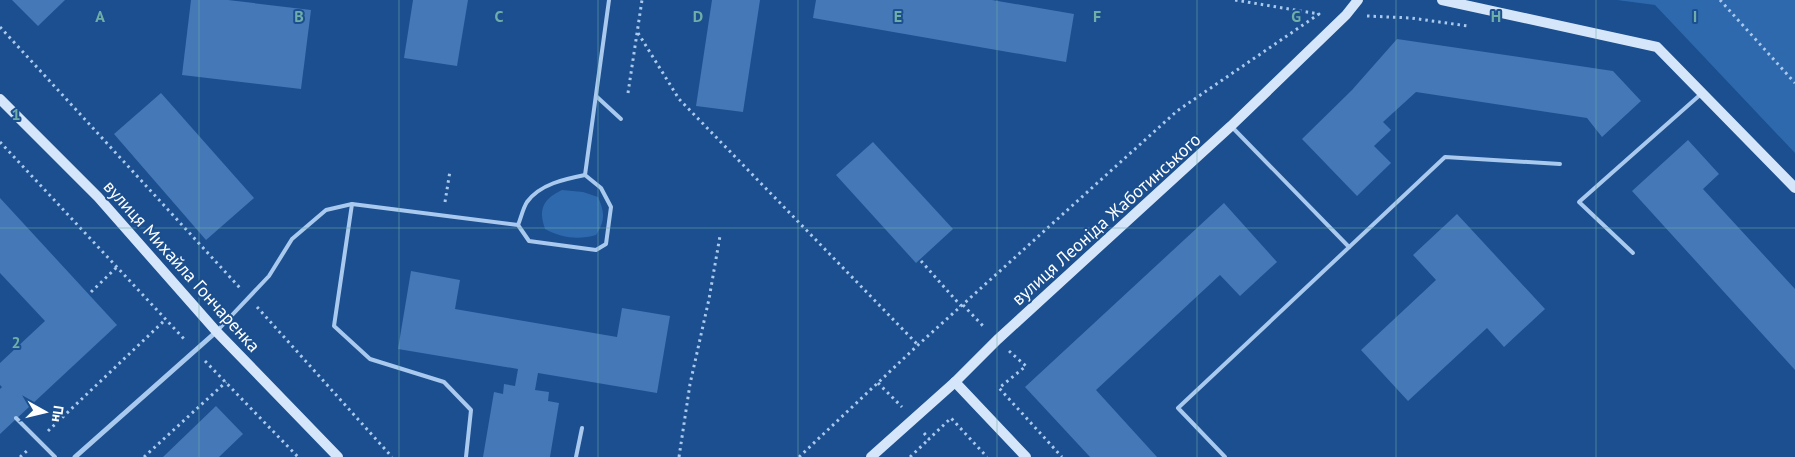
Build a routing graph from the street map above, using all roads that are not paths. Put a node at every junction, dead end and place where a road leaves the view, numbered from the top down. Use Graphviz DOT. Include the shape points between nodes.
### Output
graph roads {
  1 [pos="609,0"];
  2 [pos="1358,0"];
  3 [pos="1442,0"];
  4 [pos="1702,93"];
  5 [pos="596,96"];
  6 [pos="0,99"];
  7 [pos="621,119"];
  8 [pos="1231,126"];
  9 [pos="1560,164"];
  10 [pos="585,175"];
  11 [pos="1795,188"];
  12 [pos="352,204"];
  13 [pos="518,225"];
  14 [pos="1349,247"];
  15 [pos="1633,253"];
  16 [pos="216,331"];
  17 [pos="955,382"];
  18 [pos="16,418"];
  19 [pos="582,428"];
  20 [pos="55,457"];
  21 [pos="75,457"];
  22 [pos="338,457"];
  23 [pos="466,457"];
  24 [pos="576,457"];
  25 [pos="871,457"];
  26 [pos="1026,457"];
  27 [pos="1225,457"];
  1 -- 5 [label="lane"];
  2 -- 8 [label="street, вулиця Леоніда Жаботинського"];
  3 -- 4 [label="street" via="1656,46"];
  4 -- 11 [label="street"];
  4 -- 15 [label="lane" via="1579,202"];
  5 -- 7 [label="lane"];
  5 -- 10 [label="lane"];
  6 -- 16 [label="street, вулиця Михайла Гончаренка" via="98,197"];
  8 -- 14 [label="lane"];
  8 -- 17 [label="street, вулиця Леоніда Жаботинського"];
  9 -- 14 [label="lane" via="1445,156"];
  10 -- 13 [label="lane" via="562,180 540,190 527,202"];
  10 -- 13 [label="lane" via="601,188 611,207 606,244 596,250 529,241"];
  12 -- 13 [label="lane"];
  12 -- 16 [label="lane" via="326,210 292,239 269,276"];
  12 -- 23 [label="lane" via="334,326 370,359 444,382 471,410"];
  14 -- 27 [label="lane" via="1178,408"];
  16 -- 21 [label="street"];
  16 -- 22 [label="street, вулиця Михайла Гончаренка"];
  17 -- 25 [label="street, вулиця Леоніда Жаботинського"];
  17 -- 26 [label="street"];
  18 -- 20 [label="lane"];
  19 -- 24 [label="lane"];
}
